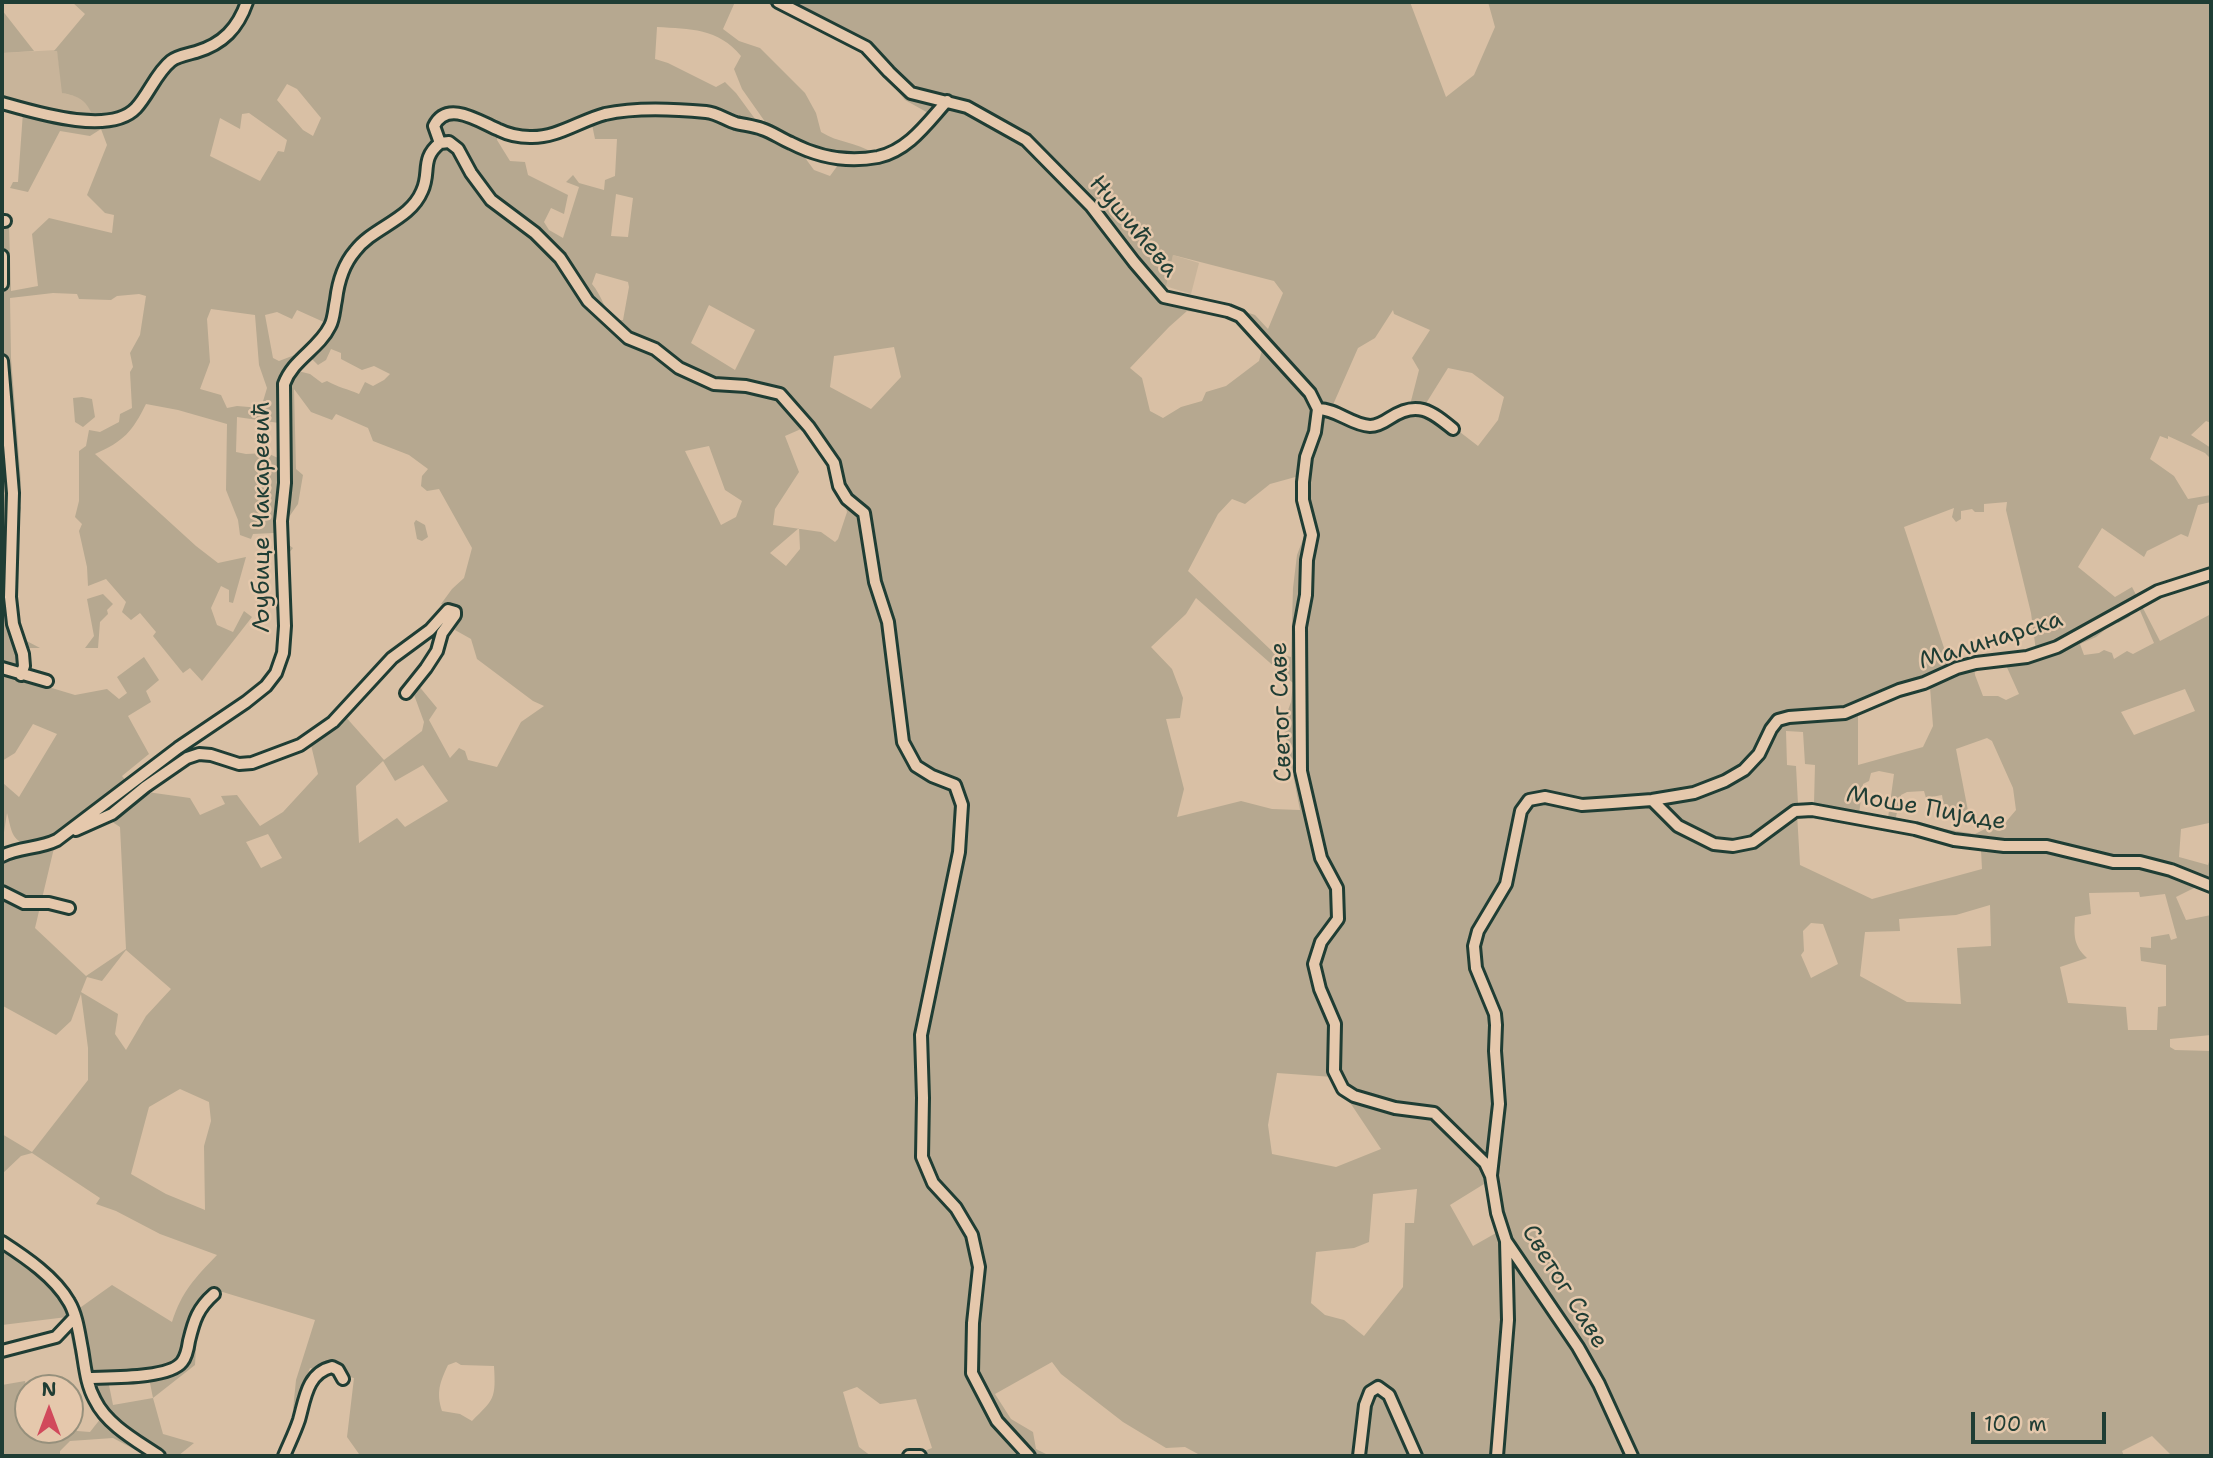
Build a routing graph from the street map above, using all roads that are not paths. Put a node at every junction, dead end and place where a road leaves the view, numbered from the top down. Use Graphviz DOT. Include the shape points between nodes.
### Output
graph roads {
  1 [pos="247,2"];
  2 [pos="778,2"];
  3 [pos="947,101"];
  4 [pos="2,103"];
  5 [pos="440,143"];
  6 [pos="2,256"];
  7 [pos="2,284"];
  8 [pos="2,361"];
  9 [pos="1318,409"];
  10 [pos="1453,429"];
  11 [pos="2211,574"];
  12 [pos="2,668"];
  13 [pos="21,675"];
  14 [pos="47,681"];
  15 [pos="406,693"];
  16 [pos="1652,800"];
  17 [pos="66,833"];
  18 [pos="2,856"];
  19 [pos="2211,886"];
  20 [pos="2,892"];
  21 [pos="69,908"];
  22 [pos="1491,1176"];
  23 [pos="1506,1241"];
  24 [pos="2,1242"];
  25 [pos="214,1294"];
  26 [pos="74,1318"];
  27 [pos="2,1351"];
  28 [pos="87,1378"];
  29 [pos="343,1379"];
  30 [pos="159,1456"];
  31 [pos="284,1456"];
  32 [pos="909,1456"];
  33 [pos="920,1456"];
  34 [pos="1030,1456"];
  35 [pos="1359,1456"];
  36 [pos="1416,1456"];
  37 [pos="1497,1456"];
  38 [pos="1632,1456"];
  1 -- 4 [label="street" via="232,31 213,47 173,60 135,108 117,118 55,117"];
  2 -- 3 [label="street, Нушићева" via="866,47 911,93"];
  3 -- 5 [label="street, Љубице Чакаревић" via="902,147 878,157 853,160 823,157 761,128 710,113 677,110 606,114 549,137 527,138 466,115 447,113 434,126"];
  3 -- 9 [label="street, Нушићева" via="1026,140 1091,206 1164,297 1240,316 1310,393"];
  5 -- 17 [label="street, Љубице Чакаревић" via="430,153 422,191 409,209 354,252 338,286 332,323 323,339 289,371 284,384 281,521 285,626 276,673 246,702"];
  5 -- 34 [label="street" via="449,142 458,149 491,200 560,258 588,300 628,338 714,384 780,394 834,463 847,499 864,513 888,622 903,742 916,766 955,785 962,805 959,852 921,1035 922,1157 933,1182 972,1235 979,1267 972,1373 997,1421"];
  6 -- 7 [label="street"];
  8 -- 13 [label="street" via="13,493 10,597 23,654"];
  9 -- 10 [label="street" via="1368,426 1406,409 1423,410"];
  9 -- 22 [label="street, Светог Саве" via="1303,482 1312,535 1300,627 1301,771 1321,858 1336,888 1338,919 1321,942 1314,964 1335,1024 1334,1071 1343,1089 1354,1096 1434,1113 1485,1163"];
  11 -- 16 [label="street, Малинарска" via="2158,591 2057,647 2027,657 1957,668 1845,713 1778,720 1744,770 1694,793"];
  12 -- 13 [label="street"];
  13 -- 14 [label="street"];
  15 -- 17 [label="street, Љубице Чакаревић" via="437,651 442,633 455,615 452,610 391,658 333,722 300,745 252,763 199,754 187,758 112,814"];
  16 -- 19 [label="street, Моше Пијаде" via="1678,826 1714,844 1753,842 1796,811 1812,810 1954,840 2047,846 2113,862 2140,862"];
  16 -- 22 [label="street, Малинарска" via="1582,805 1545,797 1529,800 1521,811 1506,884 1474,946 1476,968 1496,1025 1499,1104"];
  17 -- 18 [label="street, Љубице Чакаревић" via="46,846"];
  20 -- 21 [label="street" via="24,903 49,902"];
  22 -- 23 [label="street, Светог Саве"];
  23 -- 37 [label="street" via="1508,1320"];
  23 -- 38 [label="street, Светог Саве" via="1578,1347"];
  24 -- 26 [label="street" via="62,1291"];
  25 -- 28 [label="street" via="202,1304 184,1361 175,1368 156,1374"];
  26 -- 27 [label="street" via="55,1337"];
  26 -- 28 [label="street"];
  28 -- 30 [label="street" via="99,1407"];
  29 -- 31 [label="street" via="332,1367 314,1376"];
  32 -- 33 [label="street"];
  35 -- 36 [label="street" via="1365,1405 1370,1392 1378,1387 1389,1395"];
}
